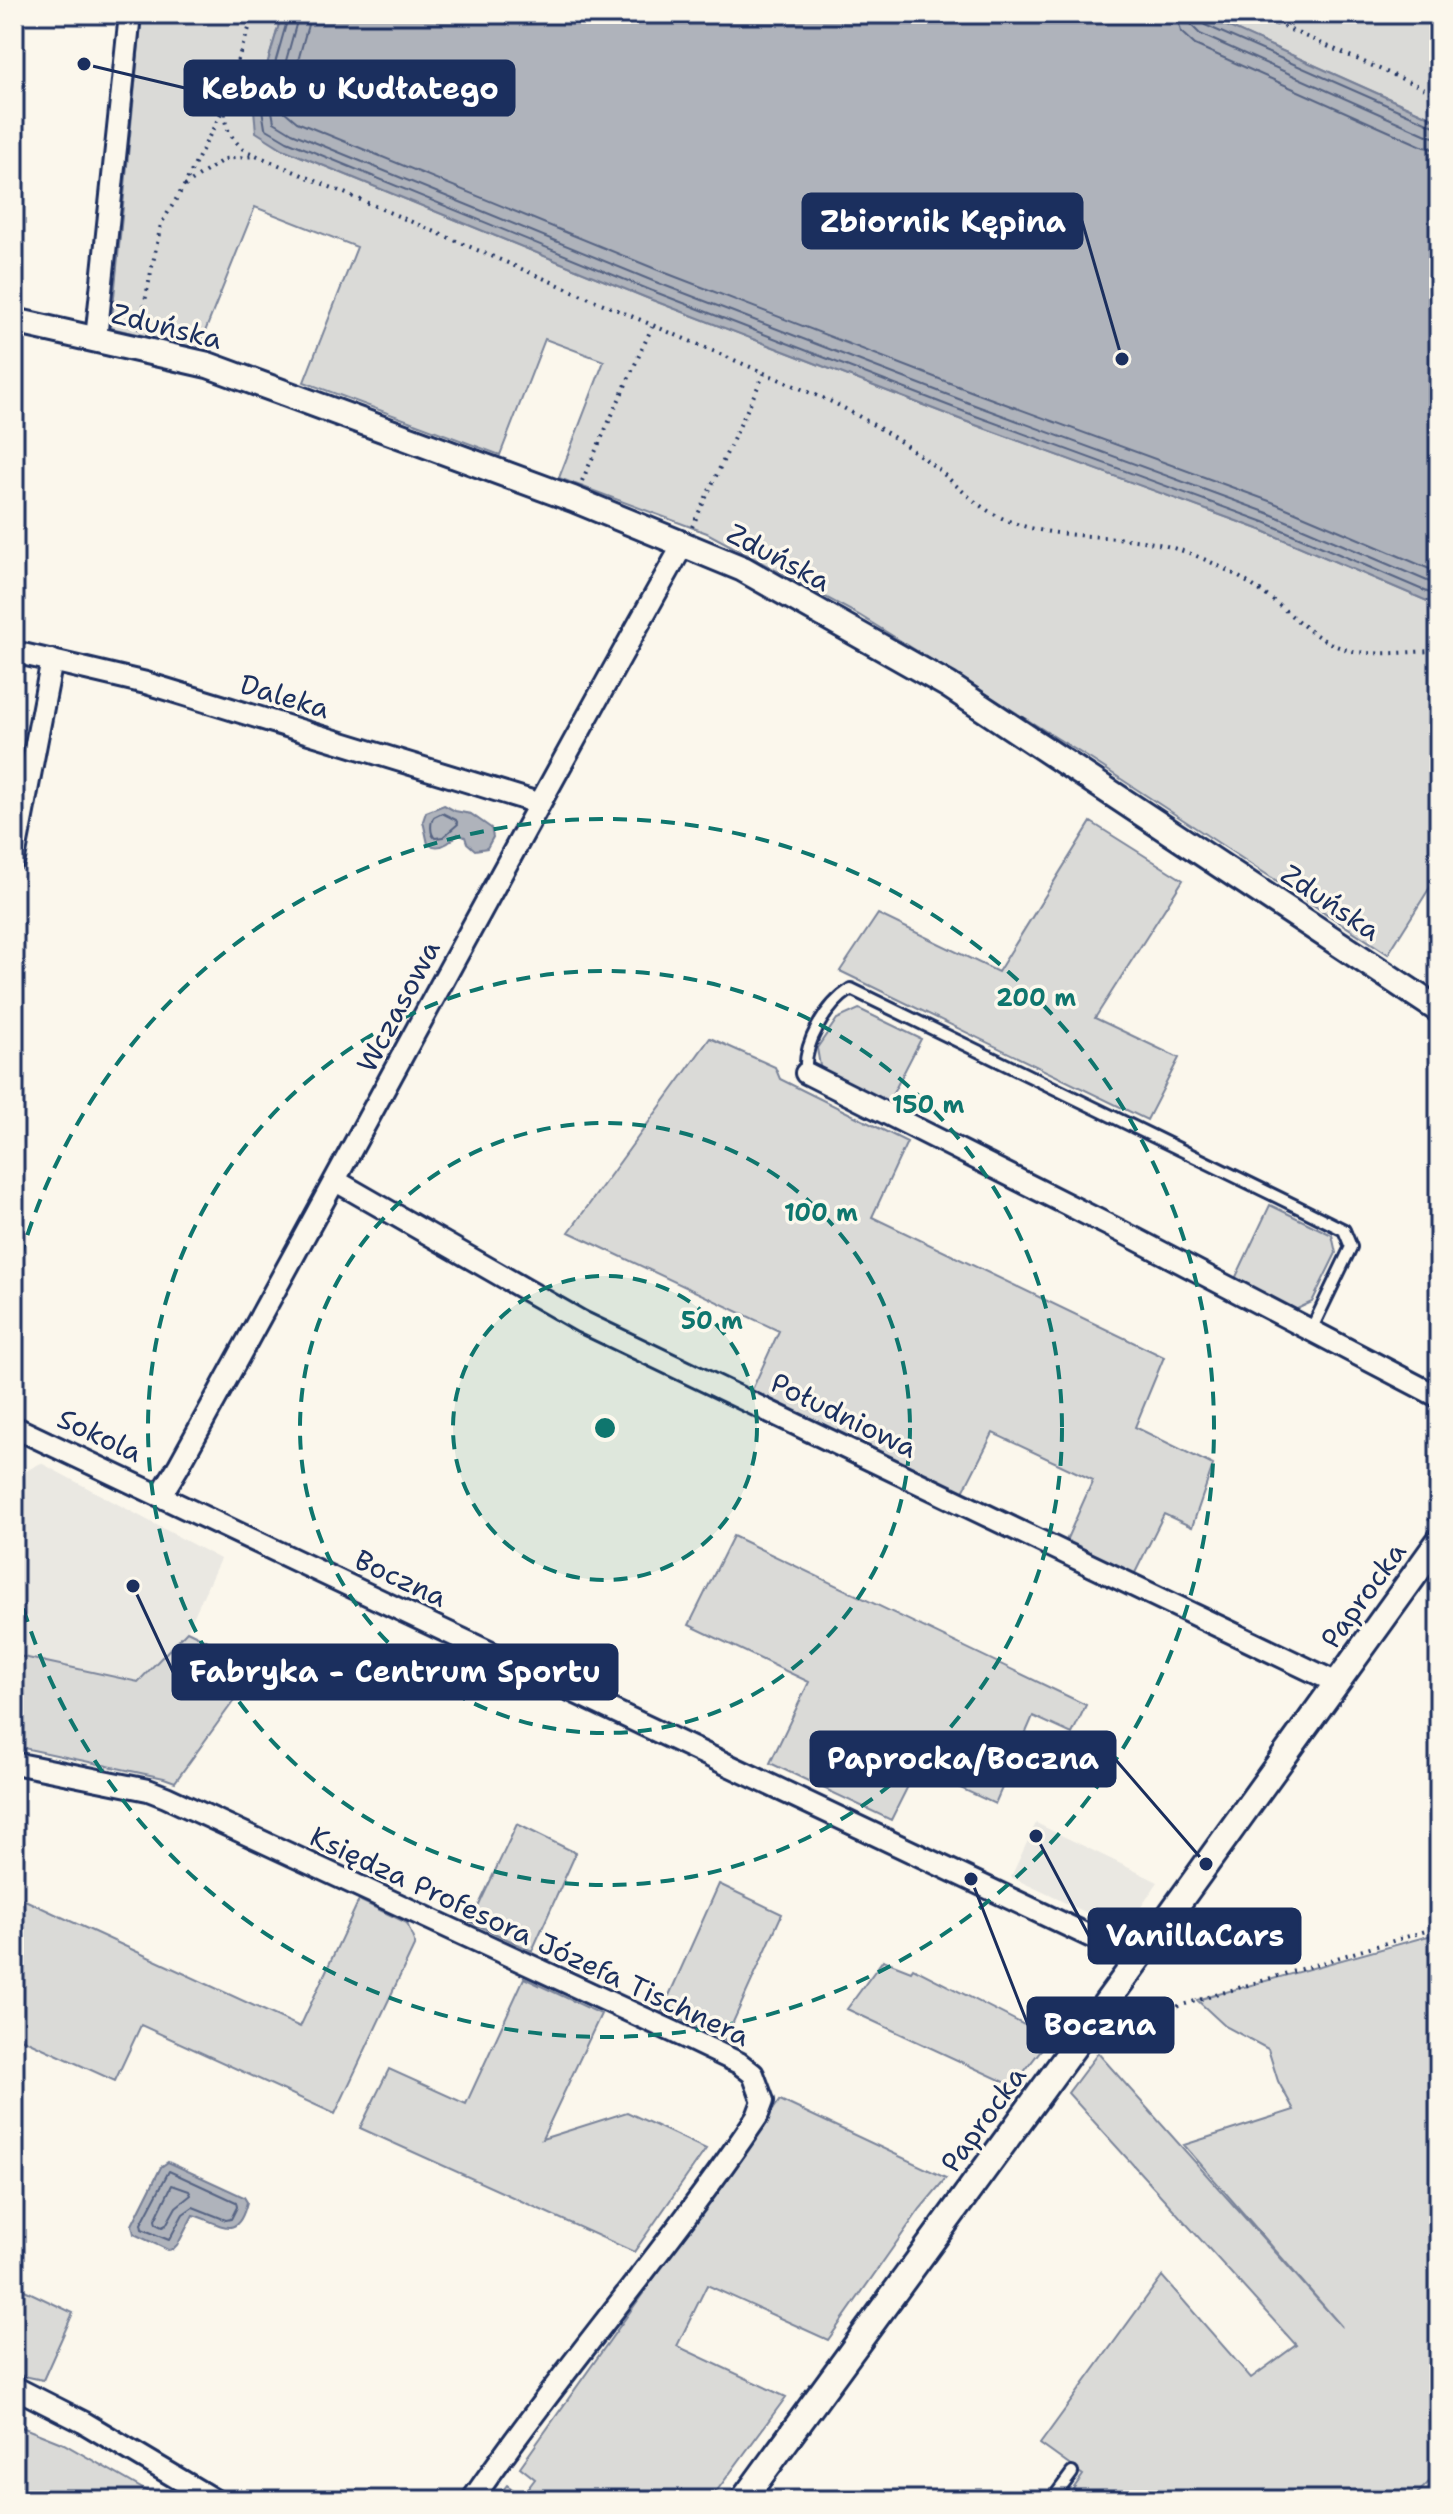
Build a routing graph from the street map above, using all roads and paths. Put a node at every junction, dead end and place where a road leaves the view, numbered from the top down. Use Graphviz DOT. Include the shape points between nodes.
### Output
graph roads {
  1 [pos="130,14"];
  2 [pos="254,14"];
  3 [pos="1254,14"];
  4 [pos="1439,95"];
  5 [pos="224,107"];
  6 [pos="259,156"];
  7 [pos="183,188"];
  8 [pos="14,321"];
  9 [pos="652,327"];
  10 [pos="96,339"];
  11 [pos="135,348"];
  12 [pos="764,374"];
  13 [pos="573,499"];
  14 [pos="689,532"];
  15 [pos="1439,651"];
  16 [pos="14,652"];
  17 [pos="52,660"];
  18 [pos="538,803"];
  19 [pos="14,859"];
  20 [pos="1439,1010"];
  21 [pos="806,1073"];
  22 [pos="336,1181"];
  23 [pos="1311,1330"];
  24 [pos="1439,1397"];
  25 [pos="14,1427"];
  26 [pos="161,1495"];
  27 [pos="1439,1541"];
  28 [pos="1337,1683"];
  29 [pos="14,1763"];
  30 [pos="1439,1927"];
  31 [pos="1138,1959"];
  32 [pos="1107,2002"];
  33 [pos="14,2387"];
  34 [pos="1072,2473"];
  35 [pos="1073,2493"];
  36 [pos="214,2500"];
  37 [pos="472,2500"];
  38 [pos="743,2500"];
  39 [pos="1052,2500"];
  40 [pos="1083,2500"];
  1 -- 10 [label="street"];
  2 -- 5 [label="path"];
  3 -- 4 [label="path"];
  5 -- 6 [label="path" via="231,137"];
  5 -- 7 [label="path"];
  6 -- 7 [label="path" via="224,159"];
  6 -- 9 [label="path"];
  7 -- 11 [label="path" via="161,224"];
  8 -- 10 [label="street, Zduńska"];
  9 -- 12 [label="path"];
  9 -- 13 [label="path"];
  10 -- 11 [label="street, Zduńska"];
  11 -- 13 [label="street, Zduńska" via="208,365"];
  12 -- 14 [label="path"];
  12 -- 15 [label="path" via="863,418 989,512 1018,526 1140,540 1212,562 1271,598 1313,634 1349,650"];
  13 -- 14 [label="street, Zduńska"];
  14 -- 18 [label="street, Wczasowa"];
  14 -- 20 [label="street, Zduńska" via="743,569 959,692"];
  16 -- 17 [label="street, Daleka"];
  17 -- 18 [label="street, Daleka" via="146,683"];
  17 -- 19 [label="street"];
  18 -- 22 [label="street, Wczasowa"];
  21 -- 23 [label="street"];
  21 -- 23 [label="lane" via="815,1031 838,997 851,989 1344,1230 1351,1247"];
  22 -- 26 [label="street, Wczasowa"];
  22 -- 28 [label="street, Południowa" via="570,1316"];
  23 -- 24 [label="street"];
  25 -- 26 [label="street, Sokola"];
  26 -- 31 [label="street, Boczna"];
  27 -- 28 [label="street, Paprocka"];
  28 -- 31 [label="street, Paprocka"];
  29 -- 37 [label="street, Księdza Profesora Józefa Tischnera" via="166,1797 674,2032 753,2074 763,2101 757,2117"];
  30 -- 32 [label="path" via="1169,2009 1145,2011"];
  31 -- 32 [label="street, Paprocka"];
  32 -- 38 [label="street, Paprocka"];
  33 -- 36 [label="street"];
  34 -- 39 [label="lane"];
  35 -- 40 [label="path"];
}
